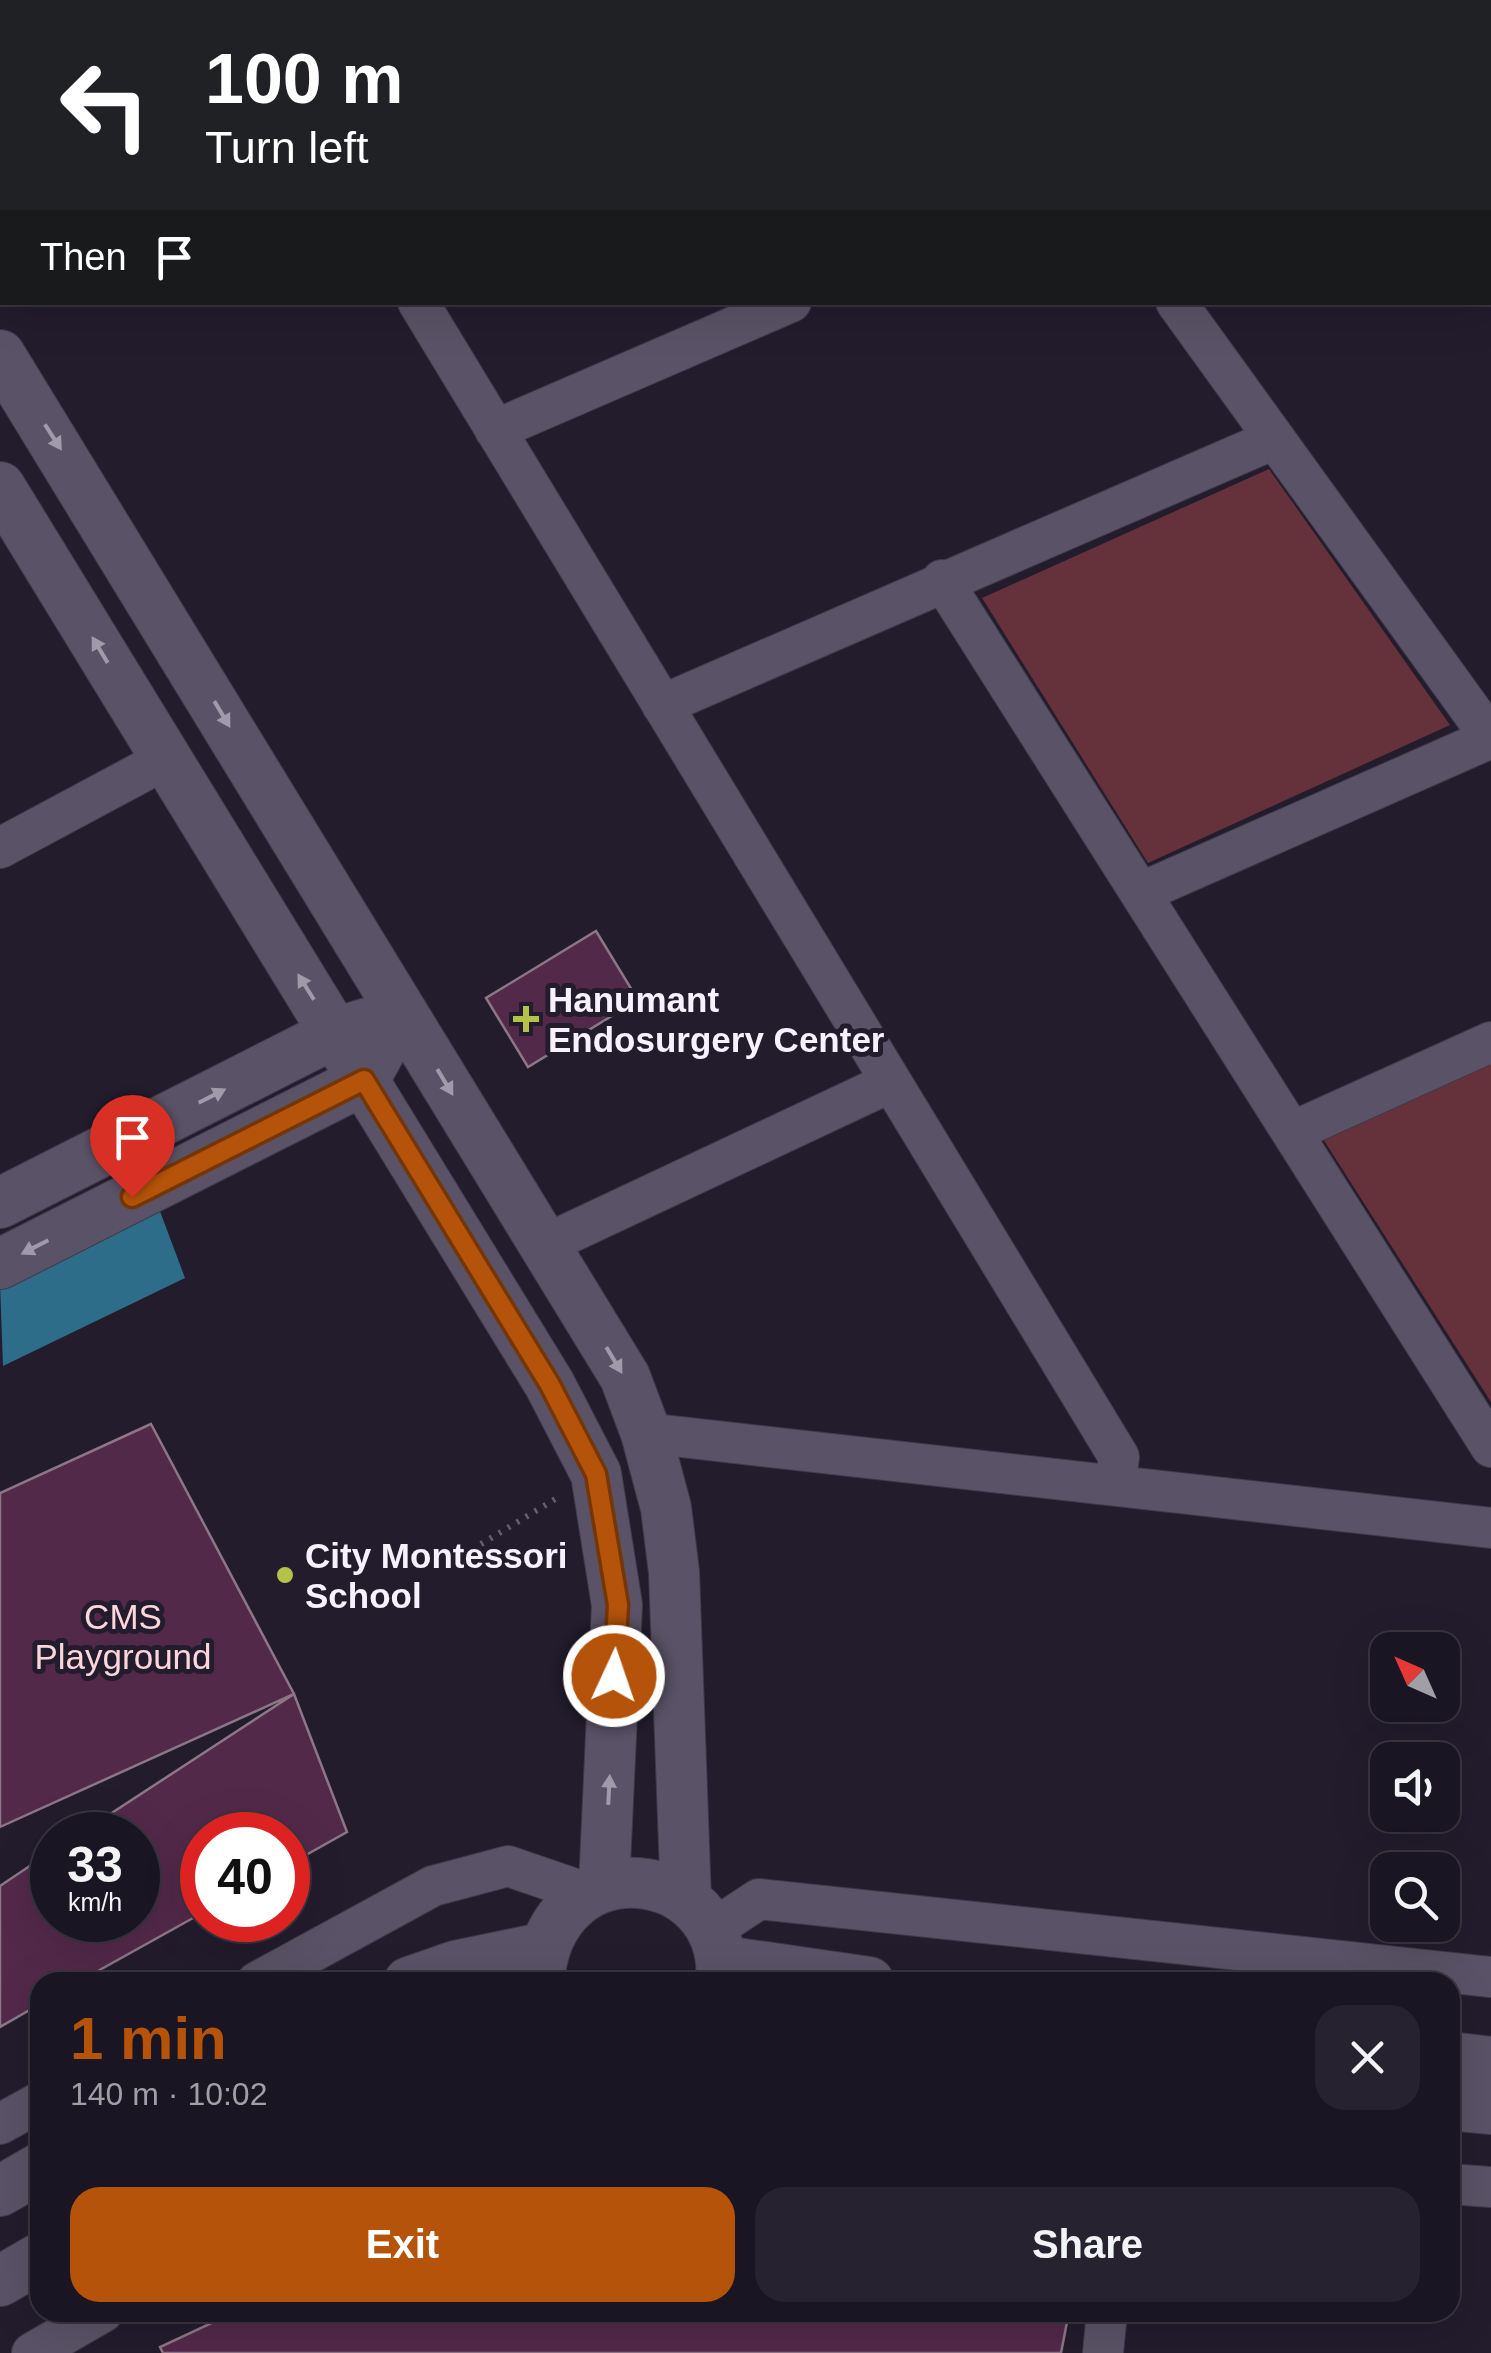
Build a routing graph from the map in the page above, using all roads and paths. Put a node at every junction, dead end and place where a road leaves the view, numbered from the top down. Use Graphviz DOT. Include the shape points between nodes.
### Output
graph roads {
  1 [pos="420,305"];
  2 [pos="785,305"];
  3 [pos="1178,305"];
  4 [pos="0,355"];
  5 [pos="495,430"];
  6 [pos="1274,439"];
  7 [pos="0,488"];
  8 [pos="942,580"];
  9 [pos="662,704"];
  10 [pos="1491,738"];
  11 [pos="166,759"];
  12 [pos="0,848"];
  13 [pos="1140,893"];
  14 [pos="403,1012"];
  15 [pos="335,1034"];
  16 [pos="1491,1042"];
  17 [pos="364,1080"];
  18 [pos="891,1082"];
  19 [pos="1292,1132"];
  20 [pos="0,1203"];
  21 [pos="544,1245"];
  22 [pos="0,1264"];
  23 [pos="646,1433"];
  24 [pos="1491,1447"];
  25 [pos="596,1474"];
  26 [pos="1115,1484"];
  27 [pos="1491,1528"];
  28 [pos="462,1555"];
  29 [pos="595,1890"];
  30 [pos="710,1943"];
  31 [pos="540,1965"];
  32 [pos="275,1972"];
  33 [pos="438,1972"];
  34 [pos="828,1972"];
  35 [pos="1444,1972"];
  36 [pos="1460,1974"];
  37 [pos="1491,1977"];
  38 [pos="1460,2058"];
  39 [pos="1491,2062"];
  40 [pos="1460,2106"];
  41 [pos="30,2108"];
  42 [pos="1491,2109"];
  43 [pos="0,2124"];
  44 [pos="30,2174"];
  45 [pos="1460,2185"];
  46 [pos="1491,2187"];
  47 [pos="0,2191"];
  48 [pos="30,2264"];
  49 [pos="0,2281"];
  50 [pos="86,2322"];
  51 [pos="1106,2322"];
  52 [pos="32,2353"];
  53 [pos="1103,2353"];
  1 -- 5 [label="street"];
  2 -- 5 [label="street"];
  3 -- 6 [label="street"];
  4 -- 14 [label="street, one-way"];
  5 -- 9 [label="street"];
  6 -- 8 [label="street"];
  6 -- 10 [label="street"];
  11 -- 7 [label="street, one-way"];
  8 -- 9 [label="street"];
  8 -- 13 [label="street"];
  9 -- 18 [label="street"];
  10 -- 13 [label="street"];
  11 -- 12 [label="street"];
  15 -- 11 [label="street, one-way"];
  13 -- 19 [label="street"];
  14 -- 15 [label="street"];
  14 -- 17 [label="street"];
  14 -- 21 [label="street, one-way"];
  15 -- 17 [label="street"];
  20 -- 15 [label="street, one-way"];
  16 -- 19 [label="street"];
  17 -- 22 [label="street, one-way"];
  17 -- 25 [label="street" via="550,1385"];
  18 -- 21 [label="street"];
  18 -- 26 [label="street" via="1118,1456"];
  19 -- 24 [label="street"];
  21 -- 23 [label="street, one-way" via="625,1377"];
  23 -- 26 [label="street"];
  23 -- 30 [label="street" via="666,1508"];
  25 -- 28 [label="path"];
  29 -- 25 [label="street, one-way" via="618,1605"];
  26 -- 27 [label="street"];
  29 -- 30 [label="street" via="620,1882 658,1886"];
  29 -- 31 [label="street" via="559,1916"];
  29 -- 32 [label="street" via="508,1866 433,1886"];
  30 -- 34 [label="street"];
  30 -- 35 [label="street" via="759,1899"];
  31 -- 33 [label="street"];
  36 -- 37 [label="street"];
  38 -- 39 [label="street"];
  40 -- 42 [label="street"];
  41 -- 43 [label="street"];
  44 -- 47 [label="street"];
  45 -- 46 [label="street"];
  48 -- 49 [label="street"];
  50 -- 52 [label="street"];
  51 -- 53 [label="street"];
}
